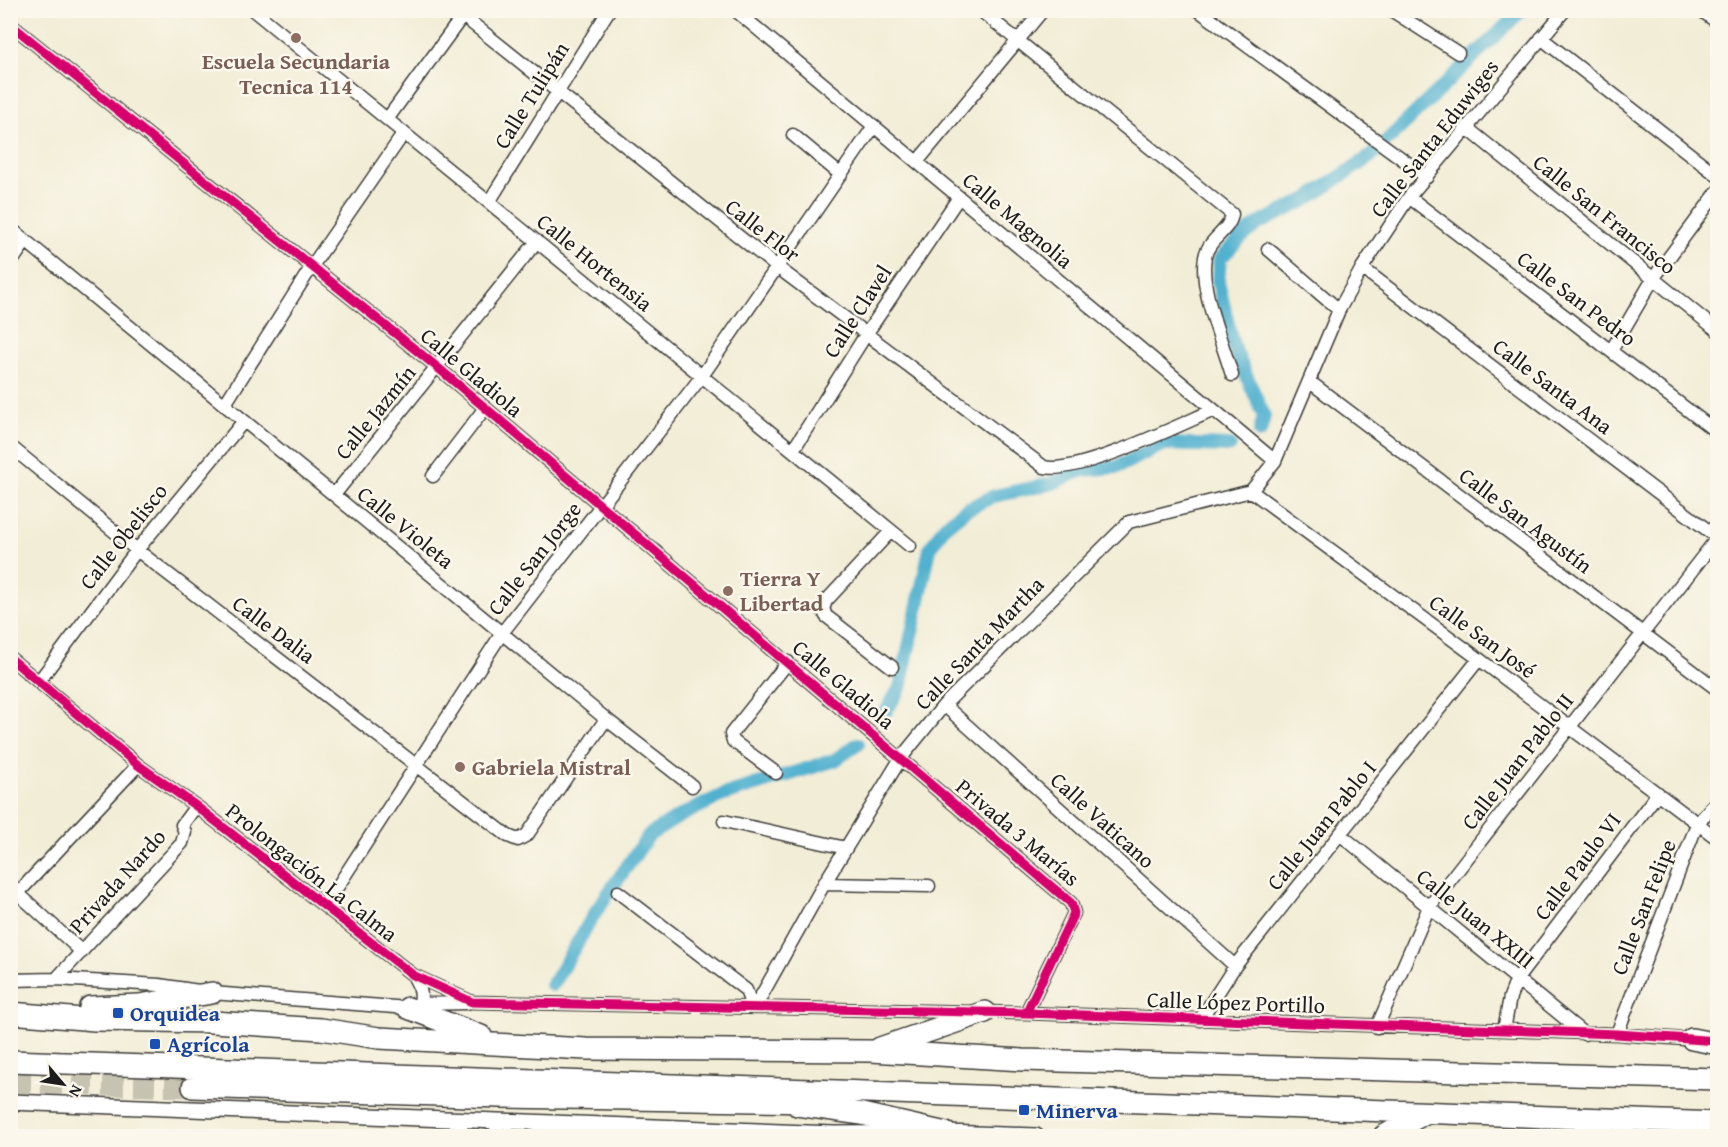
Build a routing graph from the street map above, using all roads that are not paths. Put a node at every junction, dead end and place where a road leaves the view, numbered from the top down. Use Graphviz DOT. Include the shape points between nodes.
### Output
graph roads {
  1 [pos="253,10"];
  2 [pos="609,10"];
  3 [pos="735,10"];
  4 [pos="980,10"];
  5 [pos="1043,10"];
  6 [pos="1198,10"];
  7 [pos="1220,10"];
  8 [pos="1391,10"];
  9 [pos="1565,10"];
  10 [pos="1701,10"];
  11 [pos="465,13"];
  12 [pos="1211,21"];
  13 [pos="1718,23"];
  14 [pos="10,24"];
  15 [pos="1541,38"];
  16 [pos="1018,41"];
  17 [pos="1458,53"];
  18 [pos="557,93"];
  19 [pos="388,118"];
  20 [pos="874,126"];
  21 [pos="1467,128"];
  22 [pos="404,133"];
  23 [pos="793,135"];
  24 [pos="917,162"];
  25 [pos="840,175"];
  26 [pos="1718,176"];
  27 [pos="1427,177"];
  28 [pos="1718,191"];
  29 [pos="959,197"];
  30 [pos="1409,197"];
  31 [pos="489,202"];
  32 [pos="10,228"];
  33 [pos="537,241"];
  34 [pos="26,242"];
  35 [pos="1268,249"];
  36 [pos="10,264"];
  37 [pos="312,266"];
  38 [pos="777,267"];
  39 [pos="1362,268"];
  40 [pos="1653,279"];
  41 [pos="1339,310"];
  42 [pos="1718,331"];
  43 [pos="865,336"];
  44 [pos="1611,351"];
  45 [pos="437,367"];
  46 [pos="1232,375"];
  47 [pos="702,376"];
  48 [pos="1310,382"];
  49 [pos="225,404"];
  50 [pos="485,408"];
  51 [pos="1214,410"];
  52 [pos="244,421"];
  53 [pos="1718,433"];
  54 [pos="10,446"];
  55 [pos="793,450"];
  56 [pos="1275,461"];
  57 [pos="434,476"];
  58 [pos="1251,491"];
  59 [pos="334,495"];
  60 [pos="602,506"];
  61 [pos="891,531"];
  62 [pos="1717,537"];
  63 [pos="910,546"];
  64 [pos="137,550"];
  65 [pos="502,633"];
  66 [pos="1642,634"];
  67 [pos="10,657"];
  68 [pos="1479,659"];
  69 [pos="788,662"];
  70 [pos="892,667"];
  71 [pos="39,681"];
  72 [pos="1718,690"];
  73 [pos="944,705"];
  74 [pos="606,719"];
  75 [pos="1570,727"];
  76 [pos="901,758"];
  77 [pos="417,764"];
  78 [pos="138,765"];
  79 [pos="776,773"];
  80 [pos="692,786"];
  81 [pos="1658,793"];
  82 [pos="1718,800"];
  83 [pos="195,806"];
  84 [pos="724,821"];
  85 [pos="1697,824"];
  86 [pos="1341,835"];
  87 [pos="1718,839"];
  88 [pos="846,848"];
  89 [pos="824,884"];
  90 [pos="929,886"];
  91 [pos="14,889"];
  92 [pos="618,892"];
  93 [pos="325,906"];
  94 [pos="1429,907"];
  95 [pos="82,952"];
  96 [pos="1235,966"];
  97 [pos="413,975"];
  98 [pos="56,979"];
  99 [pos="10,980"];
  100 [pos="1517,980"];
  101 [pos="212,993"];
  102 [pos="472,1002"];
  103 [pos="414,1006"];
  104 [pos="754,1007"];
  105 [pos="985,1012"];
  106 [pos="1026,1013"];
  107 [pos="10,1015"];
  108 [pos="48,1016"];
  109 [pos="1200,1020"];
  110 [pos="1377,1027"];
  111 [pos="1504,1030"];
  112 [pos="1584,1034"];
  113 [pos="1617,1034"];
  114 [pos="1692,1039"];
  115 [pos="498,1043"];
  116 [pos="1718,1043"];
  117 [pos="871,1051"];
  118 [pos="10,1061"];
  119 [pos="1718,1079"];
  120 [pos="193,1086"];
  121 [pos="997,1096"];
  122 [pos="10,1102"];
  123 [pos="782,1102"];
  124 [pos="1425,1113"];
  125 [pos="459,1119"];
  126 [pos="1718,1123"];
  127 [pos="497,1129"];
  128 [pos="946,1133"];
  129 [pos="463,1137"];
  130 [pos="1036,1137"];
  131 [pos="1384,1137"];
  1 -- 19 [label="street, Calle Hortensia"];
  2 -- 18 [label="street, Calle Tulipán"];
  3 -- 20 [label="street, Calle Magnolia"];
  4 -- 16 [label="street"];
  5 -- 16 [label="street"];
  6 -- 12 [label="street"];
  7 -- 12 [label="street"];
  8 -- 17 [label="street"];
  9 -- 15 [label="street, Calle Santa Eduwiges"];
  10 -- 13 [label="street"];
  11 -- 18 [label="street, Calle Flor"];
  11 -- 19 [label="street"];
  12 -- 27 [label="street"];
  14 -- 37 [label="street, Calle Gladiola"];
  15 -- 21 [label="street, Calle Santa Eduwiges"];
  15 -- 26 [label="street"];
  16 -- 24 [label="street"];
  16 -- 46 [label="street" via="1232,214 1205,255 1204,279"];
  18 -- 31 [label="street, Calle Tulipán"];
  18 -- 38 [label="street, Calle Flor"];
  19 -- 22 [label="street, Calle Hortensia"];
  20 -- 24 [label="street, Calle Magnolia"];
  20 -- 25 [label="street, Calle San Jorge"];
  21 -- 27 [label="street, Calle Santa Eduwiges"];
  21 -- 40 [label="street, Calle San Francisco"];
  22 -- 31 [label="street, Calle Hortensia"];
  22 -- 37 [label="street"];
  23 -- 25 [label="street"];
  24 -- 29 [label="street, Calle Magnolia"];
  25 -- 38 [label="street, Calle San Jorge"];
  27 -- 30 [label="street, Calle Santa Eduwiges"];
  28 -- 40 [label="street"];
  29 -- 43 [label="street, Calle Clavel"];
  29 -- 51 [label="street, Calle Magnolia"];
  30 -- 39 [label="street, Calle Santa Eduwiges"];
  30 -- 44 [label="street, Calle San Pedro"];
  31 -- 33 [label="street, Calle Hortensia"];
  32 -- 34 [label="street, Calle Violeta"];
  33 -- 45 [label="street, Calle Jazmín"];
  33 -- 47 [label="street, Calle Hortensia"];
  34 -- 36 [label="street"];
  34 -- 49 [label="street, Calle Violeta"];
  35 -- 41 [label="street"];
  37 -- 45 [label="street, Calle Gladiola"];
  37 -- 49 [label="street"];
  38 -- 43 [label="street, Calle Flor"];
  38 -- 47 [label="street, Calle San Jorge"];
  39 -- 41 [label="street, Calle Santa Eduwiges"];
  39 -- 62 [label="street, Calle Santa Ana"];
  40 -- 42 [label="street, Calle San Francisco"];
  40 -- 44 [label="street"];
  41 -- 48 [label="street, Calle Santa Eduwiges"];
  43 -- 51 [label="street, Calle Flor" via="1044,467 1056,468 1110,454"];
  43 -- 55 [label="street, Calle Clavel"];
  44 -- 53 [label="street, Calle San Pedro"];
  45 -- 50 [label="street, Calle Gladiola"];
  45 -- 59 [label="street, Calle Jazmín"];
  47 -- 55 [label="street, Calle Hortensia"];
  47 -- 60 [label="street, Calle San Jorge"];
  48 -- 56 [label="street, Calle Santa Eduwiges"];
  48 -- 66 [label="street, Calle San Agustín"];
  49 -- 52 [label="street, Calle Violeta"];
  50 -- 57 [label="street"];
  50 -- 60 [label="street, Calle Gladiola"];
  51 -- 56 [label="street, Calle Magnolia"];
  52 -- 59 [label="street, Calle Violeta"];
  52 -- 64 [label="street, Calle Obelisco"];
  54 -- 64 [label="street, Calle Dalia"];
  55 -- 61 [label="street, Calle Hortensia"];
  56 -- 58 [label="street, Calle Santa Eduwiges"];
  58 -- 68 [label="street, Calle San José"];
  58 -- 73 [label="street, Calle Santa Martha" via="1129,522"];
  59 -- 65 [label="street, Calle Violeta"];
  60 -- 65 [label="street, Calle San Jorge"];
  60 -- 69 [label="street, Calle Gladiola"];
  61 -- 63 [label="street, Calle Hortensia"];
  61 -- 70 [label="street" via="823,609 826,616"];
  62 -- 66 [label="street, Calle Juan Pablo II"];
  64 -- 71 [label="street, Calle Obelisco"];
  64 -- 77 [label="street, Calle Dalia"];
  65 -- 74 [label="street, Calle Violeta"];
  65 -- 77 [label="street, Calle San Jorge"];
  66 -- 72 [label="street, Calle San Agustín"];
  66 -- 75 [label="street, Calle Juan Pablo II"];
  67 -- 71 [label="street, Prolongación La Calma"];
  68 -- 75 [label="street, Calle San José"];
  68 -- 86 [label="street, Calle Juan Pablo I"];
  69 -- 76 [label="street, Calle Gladiola"];
  69 -- 79 [label="street" via="731,734 733,741"];
  71 -- 78 [label="street, Prolongación La Calma"];
  73 -- 76 [label="street, Calle Santa Martha"];
  73 -- 96 [label="street, Calle Vaticano"];
  74 -- 77 [label="street, Calle Dalia" via="527,835 518,840"];
  74 -- 80 [label="street, Calle Violeta"];
  75 -- 81 [label="street, Calle San José"];
  75 -- 94 [label="street, Calle Juan Pablo II"];
  76 -- 88 [label="street, Calle Santa Martha"];
  76 -- 106 [label="street, Privada 3 Marías" via="1074,907"];
  77 -- 93 [label="street, Calle San Jorge"];
  78 -- 83 [label="street, Prolongación La Calma"];
  78 -- 91 [label="street"];
  81 -- 85 [label="street, Calle San José"];
  81 -- 100 [label="street, Calle Paulo VI"];
  82 -- 85 [label="street, Calle San Felipe"];
  83 -- 93 [label="street, Prolongación La Calma"];
  83 -- 95 [label="street, Privada Nardo" via="184,818 186,832 182,843"];
  84 -- 88 [label="street"];
  85 -- 87 [label="street, Calle San José"];
  85 -- 113 [label="street, Calle San Felipe"];
  86 -- 94 [label="street, Calle Juan XXIII"];
  86 -- 96 [label="street, Calle Juan Pablo I"];
  88 -- 89 [label="street, Calle Santa Martha"];
  89 -- 90 [label="street"];
  89 -- 104 [label="street, Calle Santa Martha"];
  91 -- 95 [label="street"];
  92 -- 104 [label="street" via="746,990"];
  93 -- 97 [label="street, Prolongación La Calma"];
  94 -- 100 [label="street, Calle Juan XXIII"];
  94 -- 110 [label="street, Calle Juan Pablo II"];
  95 -- 98 [label="street, Privada Nardo"];
  96 -- 109 [label="street, Calle Juan Pablo I"];
  97 -- 102 [label="street, Prolongación La Calma"];
  97 -- 103 [label="street" via="420,989"];
  98 -- 99 [label="street"];
  98 -- 101 [label="street" via="159,985"];
  100 -- 111 [label="street, Calle Paulo VI"];
  100 -- 112 [label="street, Calle Juan XXIII"];
  101 -- 103 [label="street" via="322,1004"];
  101 -- 108 [label="highway" via="139,1005 76,1008"];
  102 -- 103 [label="street"];
  102 -- 104 [label="street, Prolongación La Calma"];
  103 -- 115 [label="highway"];
  104 -- 105 [label="street, Calle López Portillo"];
  105 -- 106 [label="street, Calle López Portillo"];
  105 -- 117 [label="highway"];
  106 -- 109 [label="street, Calle López Portillo"];
  107 -- 108 [label="highway"];
  108 -- 115 [label="highway" via="213,1022 321,1029 379,1038"];
  109 -- 110 [label="street, Calle López Portillo"];
  110 -- 111 [label="street, Calle López Portillo"];
  111 -- 112 [label="street, Calle López Portillo"];
  112 -- 113 [label="street, Calle López Portillo"];
  113 -- 114 [label="street, Calle López Portillo"];
  114 -- 116 [label="highway"];
  115 -- 117 [label="highway" via="586,1049"];
  117 -- 119 [label="highway" via="1023,1060"];
  118 -- 121 [label="highway"];
  120 -- 123 [label="highway"];
  121 -- 123 [label="highway" via="965,1104"];
  121 -- 124 [label="highway"];
  122 -- 125 [label="street"];
  123 -- 128 [label="highway"];
  124 -- 126 [label="highway"];
  124 -- 131 [label="highway"];
  125 -- 127 [label="street"];
  125 -- 129 [label="street"];
  127 -- 128 [label="street"];
  128 -- 130 [label="street"];
}
